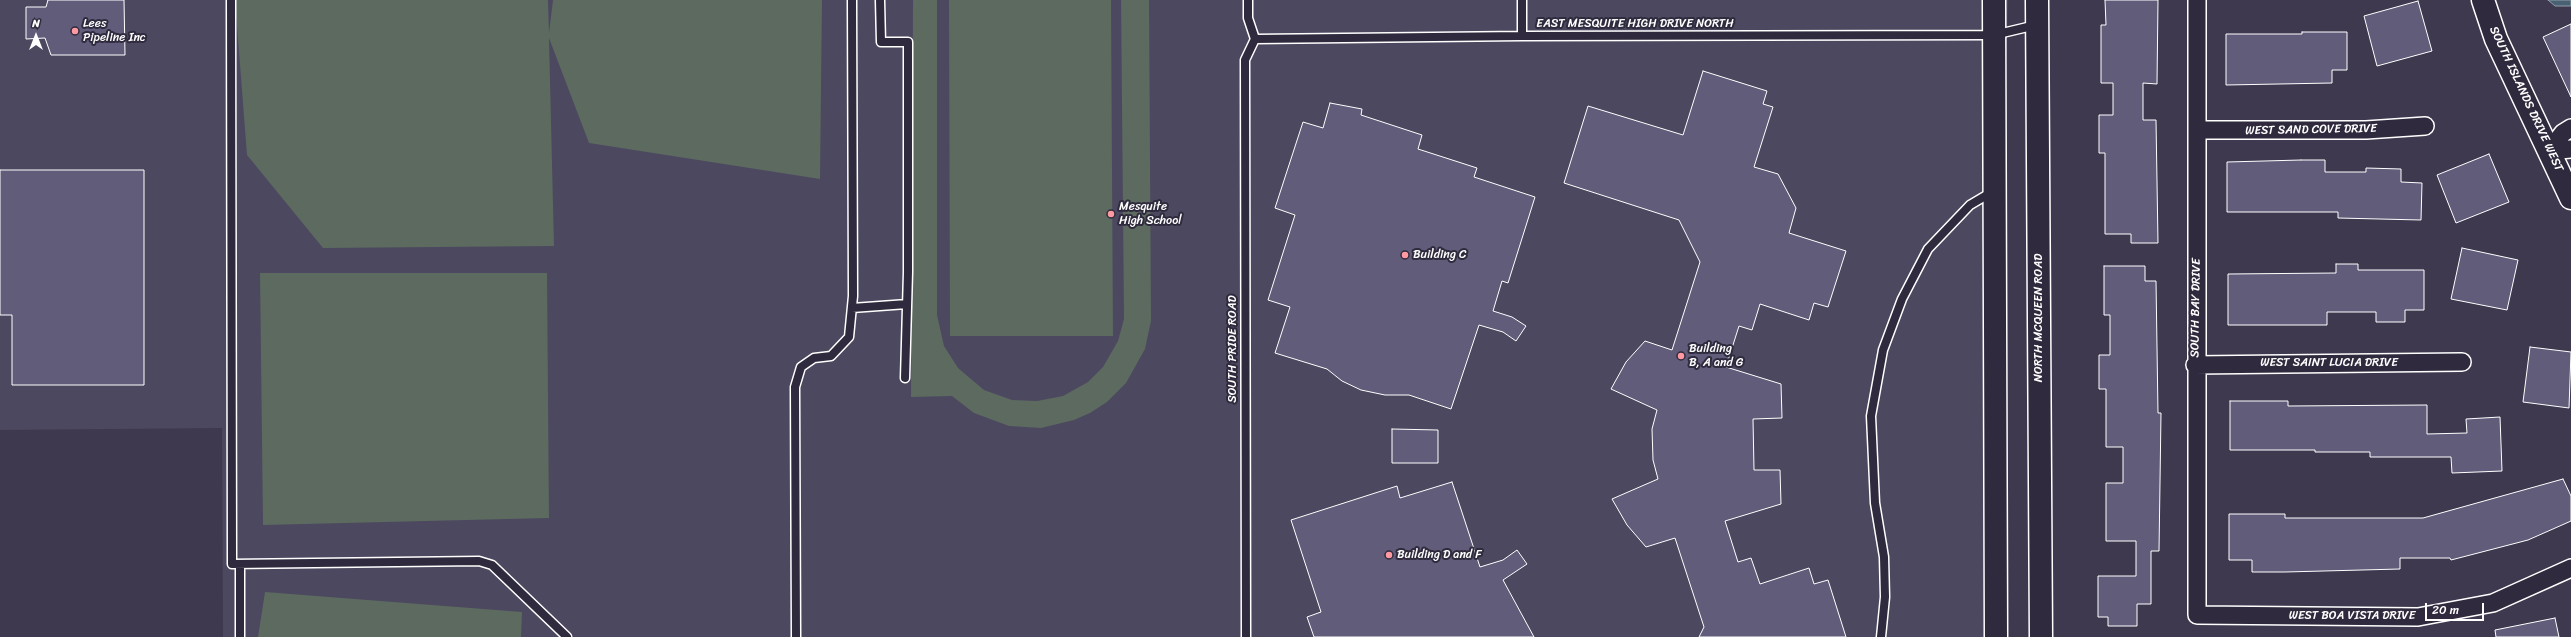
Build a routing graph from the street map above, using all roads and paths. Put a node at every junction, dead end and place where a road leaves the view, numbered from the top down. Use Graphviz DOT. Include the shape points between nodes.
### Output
graph roads {
  1 [pos="231,0"];
  2 [pos="852,0"];
  3 [pos="880,0"];
  4 [pos="1248,0"];
  5 [pos="1522,0"];
  6 [pos="1994,0"];
  7 [pos="2036,0"];
  8 [pos="2196,0"];
  9 [pos="2483,0"];
  10 [pos="2036,25"];
  11 [pos="1994,35"];
  12 [pos="1522,36"];
  13 [pos="1255,39"];
  14 [pos="2425,126"];
  15 [pos="2571,128"];
  16 [pos="2198,130"];
  17 [pos="2571,149"];
  18 [pos="2548,151"];
  19 [pos="1995,191"];
  20 [pos="2571,198"];
  21 [pos="907,304"];
  22 [pos="852,308"];
  23 [pos="2462,362"];
  24 [pos="2195,364"];
  25 [pos="905,378"];
  26 [pos="240,564"];
  27 [pos="2571,568"];
  28 [pos="2197,615"];
  29 [pos="240,637"];
  30 [pos="567,637"];
  31 [pos="796,637"];
  32 [pos="1246,637"];
  33 [pos="1881,637"];
  34 [pos="1996,637"];
  35 [pos="2041,637"];
  1 -- 26 [label="lane" via="232,564"];
  2 -- 22 [label="lane"];
  3 -- 21 [label="lane" via="881,42 908,42"];
  4 -- 13 [label="lane" via="1248,18"];
  5 -- 12 [label="lane"];
  6 -- 11 [label="main road"];
  7 -- 10 [label="main road, NORTH MCQUEEN ROAD"];
  8 -- 16 [label="street, SOUTH BAY DRIVE"];
  9 -- 18 [label="main road, SOUTH ISLANDS DRIVE WEST" via="2496,39"];
  10 -- 11 [label="lane, EAST MESQUITE HIGH DRIVE NORTH"];
  10 -- 35 [label="main road, NORTH MCQUEEN ROAD"];
  11 -- 12 [label="lane, EAST MESQUITE HIGH DRIVE NORTH"];
  11 -- 19 [label="main road"];
  12 -- 13 [label="lane, EAST MESQUITE HIGH DRIVE NORTH"];
  13 -- 32 [label="lane, SOUTH PRIDE ROAD" via="1245,60"];
  14 -- 16 [label="street, WEST SAND COVE DRIVE" via="2366,130"];
  15 -- 18 [label="street" via="2563,132"];
  16 -- 24 [label="street, SOUTH BAY DRIVE"];
  17 -- 18 [label="street"];
  18 -- 20 [label="main road, SOUTH ISLANDS DRIVE WEST"];
  19 -- 33 [label="lane" via="1970,205 1928,249 1902,299 1883,350 1871,416 1875,503 1884,557 1885,597"];
  19 -- 34 [label="main road"];
  21 -- 22 [label="lane"];
  21 -- 25 [label="lane"];
  22 -- 31 [label="lane" via="849,337 830,356 814,358 801,367 795,387"];
  23 -- 24 [label="street, WEST SAINT LUCIA DRIVE"];
  24 -- 28 [label="street, SOUTH BAY DRIVE"];
  26 -- 29 [label="lane"];
  26 -- 30 [label="lane" via="479,562 492,565"];
  27 -- 28 [label="street, WEST BOA VISTA DRIVE" via="2493,603 2418,617"];
}
